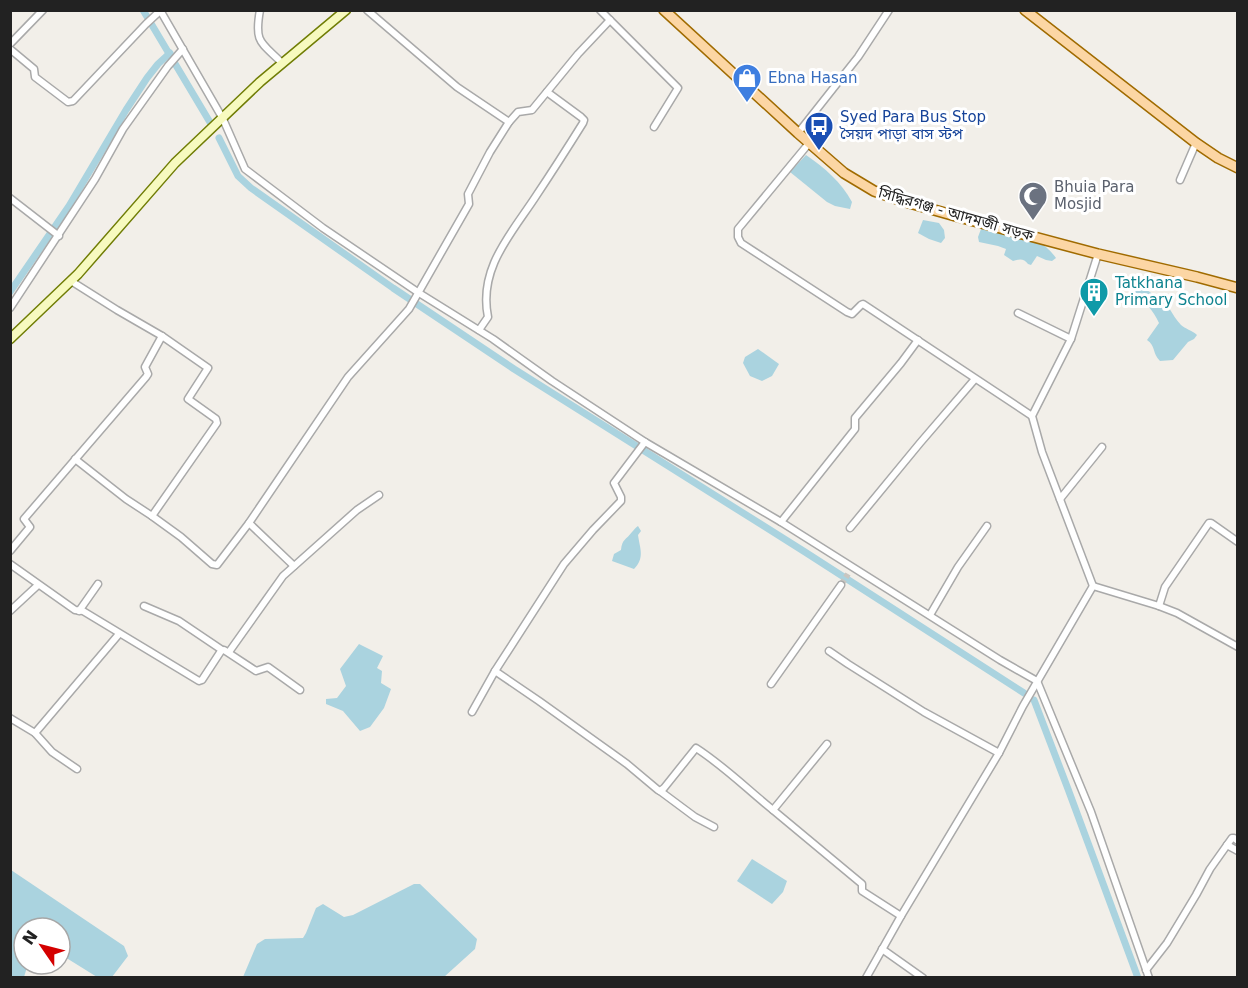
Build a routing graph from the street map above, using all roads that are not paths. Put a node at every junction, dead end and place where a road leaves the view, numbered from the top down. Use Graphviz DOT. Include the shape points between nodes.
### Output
graph roads {
  1 [pos="43,10"];
  2 [pos="260,10"];
  3 [pos="346,10"];
  4 [pos="367,10"];
  5 [pos="600,10"];
  6 [pos="664,10"];
  7 [pos="889,10"];
  8 [pos="1025,10"];
  9 [pos="158,12"];
  10 [pos="610,20"];
  11 [pos="10,44"];
  12 [pos="10,49"];
  13 [pos="181,52"];
  14 [pos="282,63"];
  15 [pos="548,92"];
  16 [pos="223,119"];
  17 [pos="509,122"];
  18 [pos="654,127"];
  19 [pos="798,133"];
  20 [pos="810,142"];
  21 [pos="1196,143"];
  22 [pos="1238,168"];
  23 [pos="1180,180"];
  24 [pos="10,198"];
  25 [pos="57,234"];
  26 [pos="1098,254"];
  27 [pos="71,281"];
  28 [pos="1238,288"];
  29 [pos="418,296"];
  30 [pos="10,308"];
  31 [pos="1018,314"];
  32 [pos="479,330"];
  33 [pos="162,336"];
  34 [pos="10,339"];
  35 [pos="1071,339"];
  36 [pos="918,340"];
  37 [pos="975,379"];
  38 [pos="1032,416"];
  39 [pos="644,444"];
  40 [pos="1102,447"];
  41 [pos="75,459"];
  42 [pos="379,495"];
  43 [pos="1060,499"];
  44 [pos="152,516"];
  45 [pos="781,522"];
  46 [pos="249,523"];
  47 [pos="987,526"];
  48 [pos="850,528"];
  49 [pos="1238,542"];
  50 [pos="10,551"];
  51 [pos="10,564"];
  52 [pos="294,566"];
  53 [pos="38,585"];
  54 [pos="98,585"];
  55 [pos="841,585"];
  56 [pos="1093,586"];
  57 [pos="144,606"];
  58 [pos="1159,606"];
  59 [pos="10,611"];
  60 [pos="79,611"];
  61 [pos="930,615"];
  62 [pos="119,634"];
  63 [pos="1238,647"];
  64 [pos="225,651"];
  65 [pos="829,651"];
  66 [pos="495,671"];
  67 [pos="1037,681"];
  68 [pos="771,684"];
  69 [pos="300,690"];
  70 [pos="472,712"];
  71 [pos="10,718"];
  72 [pos="35,733"];
  73 [pos="827,744"];
  74 [pos="999,753"];
  75 [pos="77,769"];
  76 [pos="660,791"];
  77 [pos="773,810"];
  78 [pos="714,827"];
  79 [pos="1238,841"];
  80 [pos="1227,845"];
  81 [pos="1238,851"];
  82 [pos="901,916"];
  83 [pos="882,949"];
  84 [pos="1146,970"];
  85 [pos="866,978"];
  86 [pos="923,978"];
  87 [pos="1149,978"];
  1 -- 11 [label="street"];
  2 -- 14 [label="street" via="259,41"];
  3 -- 14 [label="street"];
  4 -- 17 [label="street" via="458,87"];
  5 -- 10 [label="street"];
  6 -- 19 [label="main road, সিদ্ধিরগঞ্জ - আদমজী সড়ক"];
  7 -- 19 [label="street" via="858,57"];
  8 -- 21 [label="main road"];
  9 -- 12 [label="street" via="73,101 68,102 35,77 34,69"];
  9 -- 13 [label="street"];
  10 -- 15 [label="street"];
  10 -- 18 [label="street" via="678,88"];
  13 -- 16 [label="street"];
  13 -- 25 [label="street" via="123,129"];
  14 -- 16 [label="street"];
  15 -- 17 [label="street" via="532,110 518,112"];
  15 -- 32 [label="street" via="584,123 502,244 486,289 488,316"];
  16 -- 27 [label="street" via="175,163"];
  16 -- 29 [label="street" via="245,169"];
  17 -- 29 [label="street"];
  19 -- 20 [label="main road, সিদ্ধিরগঞ্জ - আদমজী সড়ক"];
  20 -- 26 [label="main road, সিদ্ধিরগঞ্জ - আদমজী সড়ক" via="844,173 874,191"];
  20 -- 36 [label="street" via="738,229 741,243 847,312 852,314 863,304"];
  21 -- 22 [label="main road"];
  21 -- 23 [label="street"];
  24 -- 25 [label="street"];
  25 -- 30 [label="street"];
  26 -- 28 [label="main road, সিদ্ধিরগঞ্জ - আদমজী সড়ক"];
  26 -- 35 [label="street"];
  27 -- 33 [label="street"];
  27 -- 34 [label="street"];
  29 -- 32 [label="street"];
  29 -- 46 [label="street" via="348,377"];
  31 -- 35 [label="street"];
  32 -- 39 [label="street"];
  33 -- 41 [label="street" via="146,363 146,377"];
  33 -- 44 [label="street" via="207,367 188,399 217,421"];
  35 -- 38 [label="street"];
  36 -- 37 [label="street"];
  36 -- 45 [label="street" via="855,418 855,429"];
  37 -- 38 [label="street"];
  37 -- 48 [label="street"];
  38 -- 43 [label="street"];
  39 -- 45 [label="street"];
  39 -- 66 [label="street" via="614,483 621,501 564,564"];
  40 -- 43 [label="street"];
  41 -- 44 [label="street"];
  41 -- 50 [label="street" via="24,519 30,527"];
  42 -- 52 [label="street"];
  43 -- 56 [label="street"];
  44 -- 46 [label="street" via="214,565"];
  45 -- 61 [label="street" via="850,571"];
  46 -- 52 [label="street"];
  47 -- 61 [label="street"];
  49 -- 58 [label="street" via="1209,523 1165,587"];
  51 -- 53 [label="street"];
  52 -- 64 [label="street"];
  53 -- 59 [label="street"];
  53 -- 60 [label="street"];
  54 -- 60 [label="street"];
  55 -- 68 [label="street"];
  56 -- 58 [label="street"];
  56 -- 67 [label="street"];
  57 -- 64 [label="street" via="178,621"];
  58 -- 63 [label="street"];
  60 -- 62 [label="street"];
  61 -- 67 [label="street"];
  62 -- 64 [label="street" via="199,681"];
  62 -- 72 [label="street"];
  64 -- 69 [label="street" via="256,671 268,667"];
  65 -- 74 [label="street" via="924,712"];
  66 -- 70 [label="street"];
  66 -- 76 [label="street"];
  67 -- 74 [label="street"];
  67 -- 84 [label="street" via="1091,812"];
  71 -- 72 [label="street"];
  72 -- 75 [label="street" via="52,752"];
  73 -- 77 [label="street"];
  74 -- 82 [label="street"];
  76 -- 77 [label="street" via="696,748"];
  76 -- 78 [label="street"];
  77 -- 82 [label="street" via="862,884 862,891"];
  79 -- 80 [label="street" via="1233,837"];
  80 -- 81 [label="street"];
  80 -- 84 [label="street"];
  82 -- 83 [label="street"];
  83 -- 85 [label="street"];
  83 -- 86 [label="street"];
  84 -- 87 [label="street"];
}
